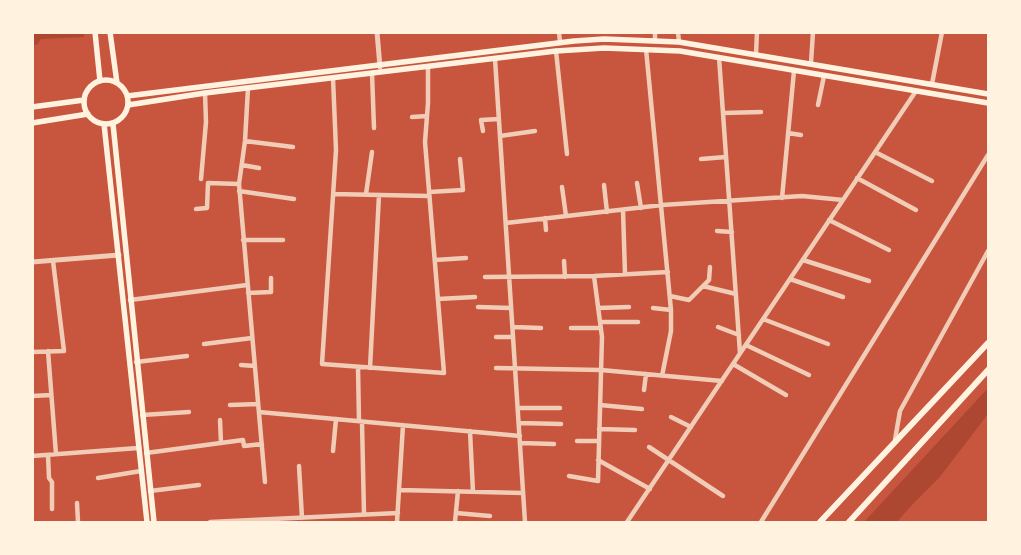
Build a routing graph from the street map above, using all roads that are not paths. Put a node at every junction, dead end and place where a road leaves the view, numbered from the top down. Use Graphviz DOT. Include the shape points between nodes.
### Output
graph roads {
  1 [pos="95,32"];
  2 [pos="110,32"];
  3 [pos="377,32"];
  4 [pos="559,32"];
  5 [pos="655,32"];
  6 [pos="678,32"];
  7 [pos="757,32"];
  8 [pos="813,32"];
  9 [pos="942,32"];
  10 [pos="655,41"];
  11 [pos="560,42"];
  12 [pos="679,42"];
  13 [pos="646,48"];
  14 [pos="556,51"];
  15 [pos="756,54"];
  16 [pos="719,57"];
  17 [pos="495,58"];
  18 [pos="811,63"];
  19 [pos="380,64"];
  20 [pos="428,67"];
  21 [pos="794,71"];
  22 [pos="381,72"];
  23 [pos="372,73"];
  24 [pos="824,76"];
  25 [pos="332,78"];
  26 [pos="100,81"];
  27 [pos="117,83"];
  28 [pos="932,84"];
  29 [pos="248,88"];
  30 [pos="916,91"];
  31 [pos="205,93"];
  32 [pos="988,94"];
  33 [pos="127,96"];
  34 [pos="84,100"];
  35 [pos="988,103"];
  36 [pos="128,105"];
  37 [pos="818,105"];
  38 [pos="32,107"];
  39 [pos="761,112"];
  40 [pos="723,113"];
  41 [pos="88,114"];
  42 [pos="427,116"];
  43 [pos="412,117"];
  44 [pos="499,119"];
  45 [pos="32,123"];
  46 [pos="104,124"];
  47 [pos="113,124"];
  48 [pos="374,128"];
  49 [pos="483,131"];
  50 [pos="534,131"];
  51 [pos="788,133"];
  52 [pos="500,136"];
  53 [pos="801,136"];
  54 [pos="245,141"];
  55 [pos="293,146"];
  56 [pos="372,152"];
  57 [pos="875,152"];
  58 [pos="567,154"];
  59 [pos="988,155"];
  60 [pos="726,157"];
  61 [pos="460,159"];
  62 [pos="701,159"];
  63 [pos="242,164"];
  64 [pos="259,168"];
  65 [pos="857,178"];
  66 [pos="201,179"];
  67 [pos="932,181"];
  68 [pos="638,183"];
  69 [pos="239,184"];
  70 [pos="604,185"];
  71 [pos="562,187"];
  72 [pos="239,191"];
  73 [pos="333,194"];
  74 [pos="366,194"];
  75 [pos="429,194"];
  76 [pos="379,195"];
  77 [pos="782,198"];
  78 [pos="294,199"];
  79 [pos="843,200"];
  80 [pos="730,202"];
  81 [pos="662,205"];
  82 [pos="641,208"];
  83 [pos="196,209"];
  84 [pos="624,210"];
  85 [pos="916,210"];
  86 [pos="607,212"];
  87 [pos="566,216"];
  88 [pos="544,218"];
  89 [pos="829,220"];
  90 [pos="506,223"];
  91 [pos="546,230"];
  92 [pos="717,231"];
  93 [pos="732,232"];
  94 [pos="243,240"];
  95 [pos="283,240"];
  96 [pos="889,250"];
  97 [pos="988,251"];
  98 [pos="119,255"];
  99 [pos="466,258"];
  100 [pos="434,260"];
  101 [pos="803,260"];
  102 [pos="53,261"];
  103 [pos="564,261"];
  104 [pos="32,262"];
  105 [pos="710,267"];
  106 [pos="668,272"];
  107 [pos="626,274"];
  108 [pos="594,276"];
  109 [pos="485,277"];
  110 [pos="566,277"];
  111 [pos="271,278"];
  112 [pos="510,278"];
  113 [pos="790,279"];
  114 [pos="869,281"];
  115 [pos="247,285"];
  116 [pos="703,286"];
  117 [pos="248,293"];
  118 [pos="736,294"];
  119 [pos="670,296"];
  120 [pos="474,297"];
  121 [pos="843,297"];
  122 [pos="438,299"];
  123 [pos="130,300"];
  124 [pos="478,307"];
  125 [pos="629,307"];
  126 [pos="511,308"];
  127 [pos="598,308"];
  128 [pos="653,308"];
  129 [pos="671,310"];
  130 [pos="763,319"];
  131 [pos="600,322"];
  132 [pos="638,322"];
  133 [pos="513,327"];
  134 [pos="541,328"];
  135 [pos="572,328"];
  136 [pos="601,328"];
  137 [pos="718,328"];
  138 [pos="739,335"];
  139 [pos="496,337"];
  140 [pos="513,337"];
  141 [pos="252,338"];
  142 [pos="988,343"];
  143 [pos="204,344"];
  144 [pos="828,344"];
  145 [pos="746,345"];
  146 [pos="48,351"];
  147 [pos="32,352"];
  148 [pos="740,354"];
  149 [pos="187,356"];
  150 [pos="136,362"];
  151 [pos="733,364"];
  152 [pos="241,365"];
  153 [pos="255,366"];
  154 [pos="358,367"];
  155 [pos="370,368"];
  156 [pos="496,368"];
  157 [pos="515,368"];
  158 [pos="601,370"];
  159 [pos="988,370"];
  160 [pos="646,374"];
  161 [pos="809,374"];
  162 [pos="662,376"];
  163 [pos="722,381"];
  164 [pos="644,390"];
  165 [pos="51,395"];
  166 [pos="786,395"];
  167 [pos="32,396"];
  168 [pos="140,399"];
  169 [pos="133,400"];
  170 [pos="258,404"];
  171 [pos="230,405"];
  172 [pos="600,405"];
  173 [pos="518,408"];
  174 [pos="560,408"];
  175 [pos="642,409"];
  176 [pos="189,412"];
  177 [pos="259,412"];
  178 [pos="142,415"];
  179 [pos="671,417"];
  180 [pos="220,420"];
  181 [pos="336,420"];
  182 [pos="360,422"];
  183 [pos="519,423"];
  184 [pos="561,424"];
  185 [pos="403,425"];
  186 [pos="691,428"];
  187 [pos="599,429"];
  188 [pos="635,430"];
  189 [pos="470,431"];
  190 [pos="520,436"];
  191 [pos="577,441"];
  192 [pos="599,441"];
  193 [pos="895,442"];
  194 [pos="221,443"];
  195 [pos="520,443"];
  196 [pos="262,444"];
  197 [pos="554,444"];
  198 [pos="649,447"];
  199 [pos="138,448"];
  200 [pos="332,451"];
  201 [pos="146,453"];
  202 [pos="56,454"];
  203 [pos="48,455"];
  204 [pos="32,456"];
  205 [pos="598,460"];
  206 [pos="669,460"];
  207 [pos="299,466"];
  208 [pos="141,471"];
  209 [pos="569,476"];
  210 [pos="98,478"];
  211 [pos="265,482"];
  212 [pos="199,485"];
  213 [pos="650,489"];
  214 [pos="399,490"];
  215 [pos="150,491"];
  216 [pos="458,492"];
  217 [pos="473,492"];
  218 [pos="523,493"];
  219 [pos="723,496"];
  220 [pos="77,503"];
  221 [pos="52,509"];
  222 [pos="398,513"];
  223 [pos="456,513"];
  224 [pos="364,514"];
  225 [pos="356,515"];
  226 [pos="327,516"];
  227 [pos="490,516"];
  228 [pos="302,518"];
  229 [pos="311,520"];
  230 [pos="267,521"];
  231 [pos="78,522"];
  232 [pos="147,522"];
  233 [pos="154,522"];
  234 [pos="210,522"];
  235 [pos="232,522"];
  236 [pos="327,522"];
  237 [pos="356,522"];
  238 [pos="397,522"];
  239 [pos="455,522"];
  240 [pos="525,522"];
  241 [pos="629,522"];
  242 [pos="761,522"];
  243 [pos="820,522"];
  244 [pos="849,522"];
  1 -- 26 [label="main road"];
  2 -- 27 [label="main road"];
  3 -- 19 [label="street"];
  4 -- 11 [label="street"];
  5 -- 10 [label="street"];
  6 -- 12 [label="street"];
  7 -- 15 [label="street"];
  8 -- 18 [label="street"];
  9 -- 28 [label="street"];
  10 -- 11 [label="main road" via="604,39"];
  10 -- 12 [label="main road"];
  11 -- 19 [label="main road"];
  12 -- 15 [label="main road"];
  13 -- 14 [label="main road"];
  13 -- 16 [label="main road"];
  13 -- 81 [label="street"];
  14 -- 17 [label="main road"];
  14 -- 58 [label="street"];
  15 -- 18 [label="main road"];
  16 -- 21 [label="main road"];
  16 -- 40 [label="street"];
  17 -- 20 [label="main road"];
  17 -- 44 [label="street"];
  18 -- 28 [label="main road"];
  19 -- 22 [label="street"];
  19 -- 33 [label="main road"];
  20 -- 22 [label="main road"];
  20 -- 42 [label="street"];
  21 -- 24 [label="main road"];
  21 -- 51 [label="street"];
  22 -- 23 [label="main road"];
  23 -- 25 [label="main road"];
  23 -- 48 [label="street"];
  24 -- 30 [label="main road"];
  24 -- 37 [label="street"];
  25 -- 29 [label="main road"];
  25 -- 73 [label="street" via="336,150"];
  26 -- 27 [label="main road"];
  26 -- 34 [label="main road" via="89,88"];
  27 -- 33 [label="main road"];
  28 -- 32 [label="main road"];
  29 -- 31 [label="main road"];
  29 -- 54 [label="street"];
  30 -- 35 [label="main road"];
  30 -- 57 [label="street"];
  31 -- 36 [label="main road"];
  31 -- 66 [label="street"];
  33 -- 36 [label="main road"];
  34 -- 38 [label="main road"];
  34 -- 41 [label="main road"];
  36 -- 47 [label="main road" via="126,113"];
  39 -- 40 [label="street"];
  40 -- 60 [label="street"];
  41 -- 45 [label="main road"];
  41 -- 46 [label="main road"];
  42 -- 43 [label="street"];
  42 -- 75 [label="street" via="425,142"];
  44 -- 49 [label="street" via="481,120"];
  44 -- 52 [label="street"];
  46 -- 47 [label="main road"];
  46 -- 98 [label="main road"];
  47 -- 123 [label="main road"];
  50 -- 52 [label="street"];
  51 -- 53 [label="street"];
  51 -- 77 [label="street"];
  52 -- 90 [label="street"];
  54 -- 55 [label="street"];
  54 -- 63 [label="street"];
  56 -- 74 [label="street"];
  57 -- 65 [label="street"];
  57 -- 67 [label="street"];
  59 -- 242 [label="street"];
  60 -- 62 [label="street"];
  60 -- 80 [label="street"];
  61 -- 75 [label="street" via="463,190"];
  63 -- 64 [label="street"];
  63 -- 69 [label="street"];
  65 -- 79 [label="street"];
  65 -- 85 [label="street"];
  68 -- 82 [label="street"];
  69 -- 72 [label="street"];
  69 -- 83 [label="street" via="208,184 207,208"];
  70 -- 86 [label="street"];
  71 -- 87 [label="street"];
  72 -- 78 [label="street"];
  72 -- 94 [label="street"];
  73 -- 74 [label="street"];
  73 -- 154 [label="street" via="322,364"];
  74 -- 76 [label="street"];
  75 -- 76 [label="street"];
  75 -- 100 [label="street"];
  76 -- 155 [label="street"];
  77 -- 79 [label="street" via="802,196"];
  77 -- 80 [label="street"];
  79 -- 89 [label="street"];
  80 -- 81 [label="street"];
  80 -- 93 [label="street"];
  81 -- 82 [label="street"];
  81 -- 106 [label="street"];
  82 -- 84 [label="street"];
  84 -- 86 [label="street"];
  84 -- 107 [label="street"];
  86 -- 87 [label="street"];
  87 -- 88 [label="street"];
  88 -- 90 [label="street"];
  88 -- 91 [label="street"];
  89 -- 96 [label="street"];
  89 -- 101 [label="street"];
  90 -- 112 [label="street"];
  92 -- 93 [label="street"];
  93 -- 118 [label="street"];
  94 -- 95 [label="street"];
  94 -- 115 [label="street"];
  97 -- 193 [label="street" via="900,411"];
  98 -- 102 [label="street"];
  98 -- 169 [label="main road"];
  99 -- 100 [label="street"];
  100 -- 122 [label="street"];
  101 -- 113 [label="street"];
  101 -- 114 [label="street"];
  102 -- 104 [label="street"];
  102 -- 146 [label="street" via="64,350"];
  103 -- 110 [label="street"];
  105 -- 116 [label="street" via="709,280"];
  106 -- 107 [label="street"];
  106 -- 119 [label="street"];
  107 -- 108 [label="street"];
  108 -- 110 [label="street"];
  108 -- 127 [label="street"];
  109 -- 112 [label="street"];
  110 -- 112 [label="street"];
  111 -- 117 [label="street" via="271,292"];
  112 -- 126 [label="street"];
  113 -- 121 [label="street"];
  113 -- 130 [label="street"];
  115 -- 117 [label="street"];
  115 -- 123 [label="street"];
  116 -- 118 [label="street"];
  116 -- 119 [label="street" via="689,300"];
  117 -- 141 [label="street"];
  118 -- 138 [label="street"];
  119 -- 129 [label="street"];
  120 -- 122 [label="street"];
  122 -- 155 [label="street" via="444,373"];
  123 -- 150 [label="main road"];
  124 -- 126 [label="street"];
  125 -- 127 [label="street"];
  126 -- 133 [label="street"];
  127 -- 131 [label="street"];
  128 -- 129 [label="street"];
  129 -- 162 [label="street" via="672,331"];
  130 -- 144 [label="street"];
  130 -- 145 [label="street"];
  131 -- 132 [label="street"];
  131 -- 136 [label="street"];
  133 -- 134 [label="street"];
  133 -- 140 [label="street"];
  135 -- 136 [label="street"];
  136 -- 158 [label="street"];
  137 -- 138 [label="street"];
  138 -- 148 [label="street"];
  139 -- 140 [label="street"];
  140 -- 157 [label="street"];
  141 -- 143 [label="street"];
  141 -- 153 [label="street"];
  142 -- 193 [label="main road"];
  145 -- 148 [label="street"];
  145 -- 161 [label="street"];
  146 -- 147 [label="street"];
  146 -- 165 [label="street"];
  148 -- 151 [label="street"];
  149 -- 150 [label="street"];
  150 -- 168 [label="main road"];
  151 -- 163 [label="street"];
  151 -- 166 [label="street"];
  152 -- 153 [label="street"];
  153 -- 170 [label="street"];
  154 -- 155 [label="street"];
  154 -- 182 [label="street"];
  156 -- 157 [label="street"];
  157 -- 158 [label="street"];
  157 -- 173 [label="street"];
  158 -- 160 [label="street"];
  158 -- 172 [label="street"];
  159 -- 244 [label="main road"];
  160 -- 162 [label="street"];
  160 -- 164 [label="street"];
  162 -- 163 [label="street"];
  163 -- 186 [label="street"];
  165 -- 167 [label="street"];
  165 -- 202 [label="street"];
  168 -- 169 [label="main road"];
  168 -- 178 [label="main road"];
  169 -- 199 [label="main road"];
  170 -- 171 [label="street"];
  170 -- 177 [label="street"];
  172 -- 175 [label="street"];
  172 -- 187 [label="street"];
  173 -- 174 [label="street"];
  173 -- 183 [label="street"];
  176 -- 178 [label="street"];
  177 -- 181 [label="street"];
  177 -- 196 [label="street"];
  178 -- 201 [label="main road"];
  179 -- 186 [label="street"];
  180 -- 194 [label="street"];
  181 -- 182 [label="street"];
  181 -- 200 [label="street"];
  182 -- 185 [label="street"];
  182 -- 224 [label="street"];
  183 -- 184 [label="street"];
  183 -- 190 [label="street"];
  185 -- 189 [label="street"];
  185 -- 214 [label="street"];
  186 -- 206 [label="street"];
  187 -- 188 [label="street"];
  187 -- 192 [label="street"];
  189 -- 190 [label="street"];
  189 -- 217 [label="street"];
  190 -- 195 [label="street"];
  191 -- 192 [label="street"];
  192 -- 205 [label="street"];
  193 -- 243 [label="main road"];
  194 -- 196 [label="street" via="243,440 244,446"];
  194 -- 201 [label="street"];
  195 -- 197 [label="street"];
  195 -- 218 [label="street"];
  196 -- 211 [label="street"];
  198 -- 206 [label="street"];
  199 -- 202 [label="street"];
  199 -- 208 [label="main road"];
  201 -- 215 [label="main road"];
  202 -- 203 [label="street"];
  203 -- 204 [label="street"];
  203 -- 221 [label="street"];
  205 -- 209 [label="street" via="598,481"];
  205 -- 213 [label="street"];
  206 -- 213 [label="street"];
  206 -- 219 [label="street"];
  207 -- 228 [label="street"];
  208 -- 210 [label="street"];
  208 -- 232 [label="main road"];
  212 -- 215 [label="street"];
  213 -- 241 [label="street"];
  214 -- 216 [label="street"];
  214 -- 222 [label="street"];
  215 -- 233 [label="main road"];
  216 -- 217 [label="street"];
  216 -- 223 [label="street"];
  217 -- 218 [label="street"];
  218 -- 240 [label="street"];
  220 -- 231 [label="street"];
  222 -- 224 [label="street"];
  222 -- 238 [label="street"];
  223 -- 227 [label="street"];
  223 -- 239 [label="street"];
  224 -- 225 [label="street"];
  225 -- 226 [label="street"];
  225 -- 237 [label="street"];
  226 -- 229 [label="street"];
  226 -- 236 [label="street"];
  228 -- 229 [label="street"];
  228 -- 230 [label="street"];
  230 -- 235 [label="street"];
  234 -- 235 [label="street"];
}
